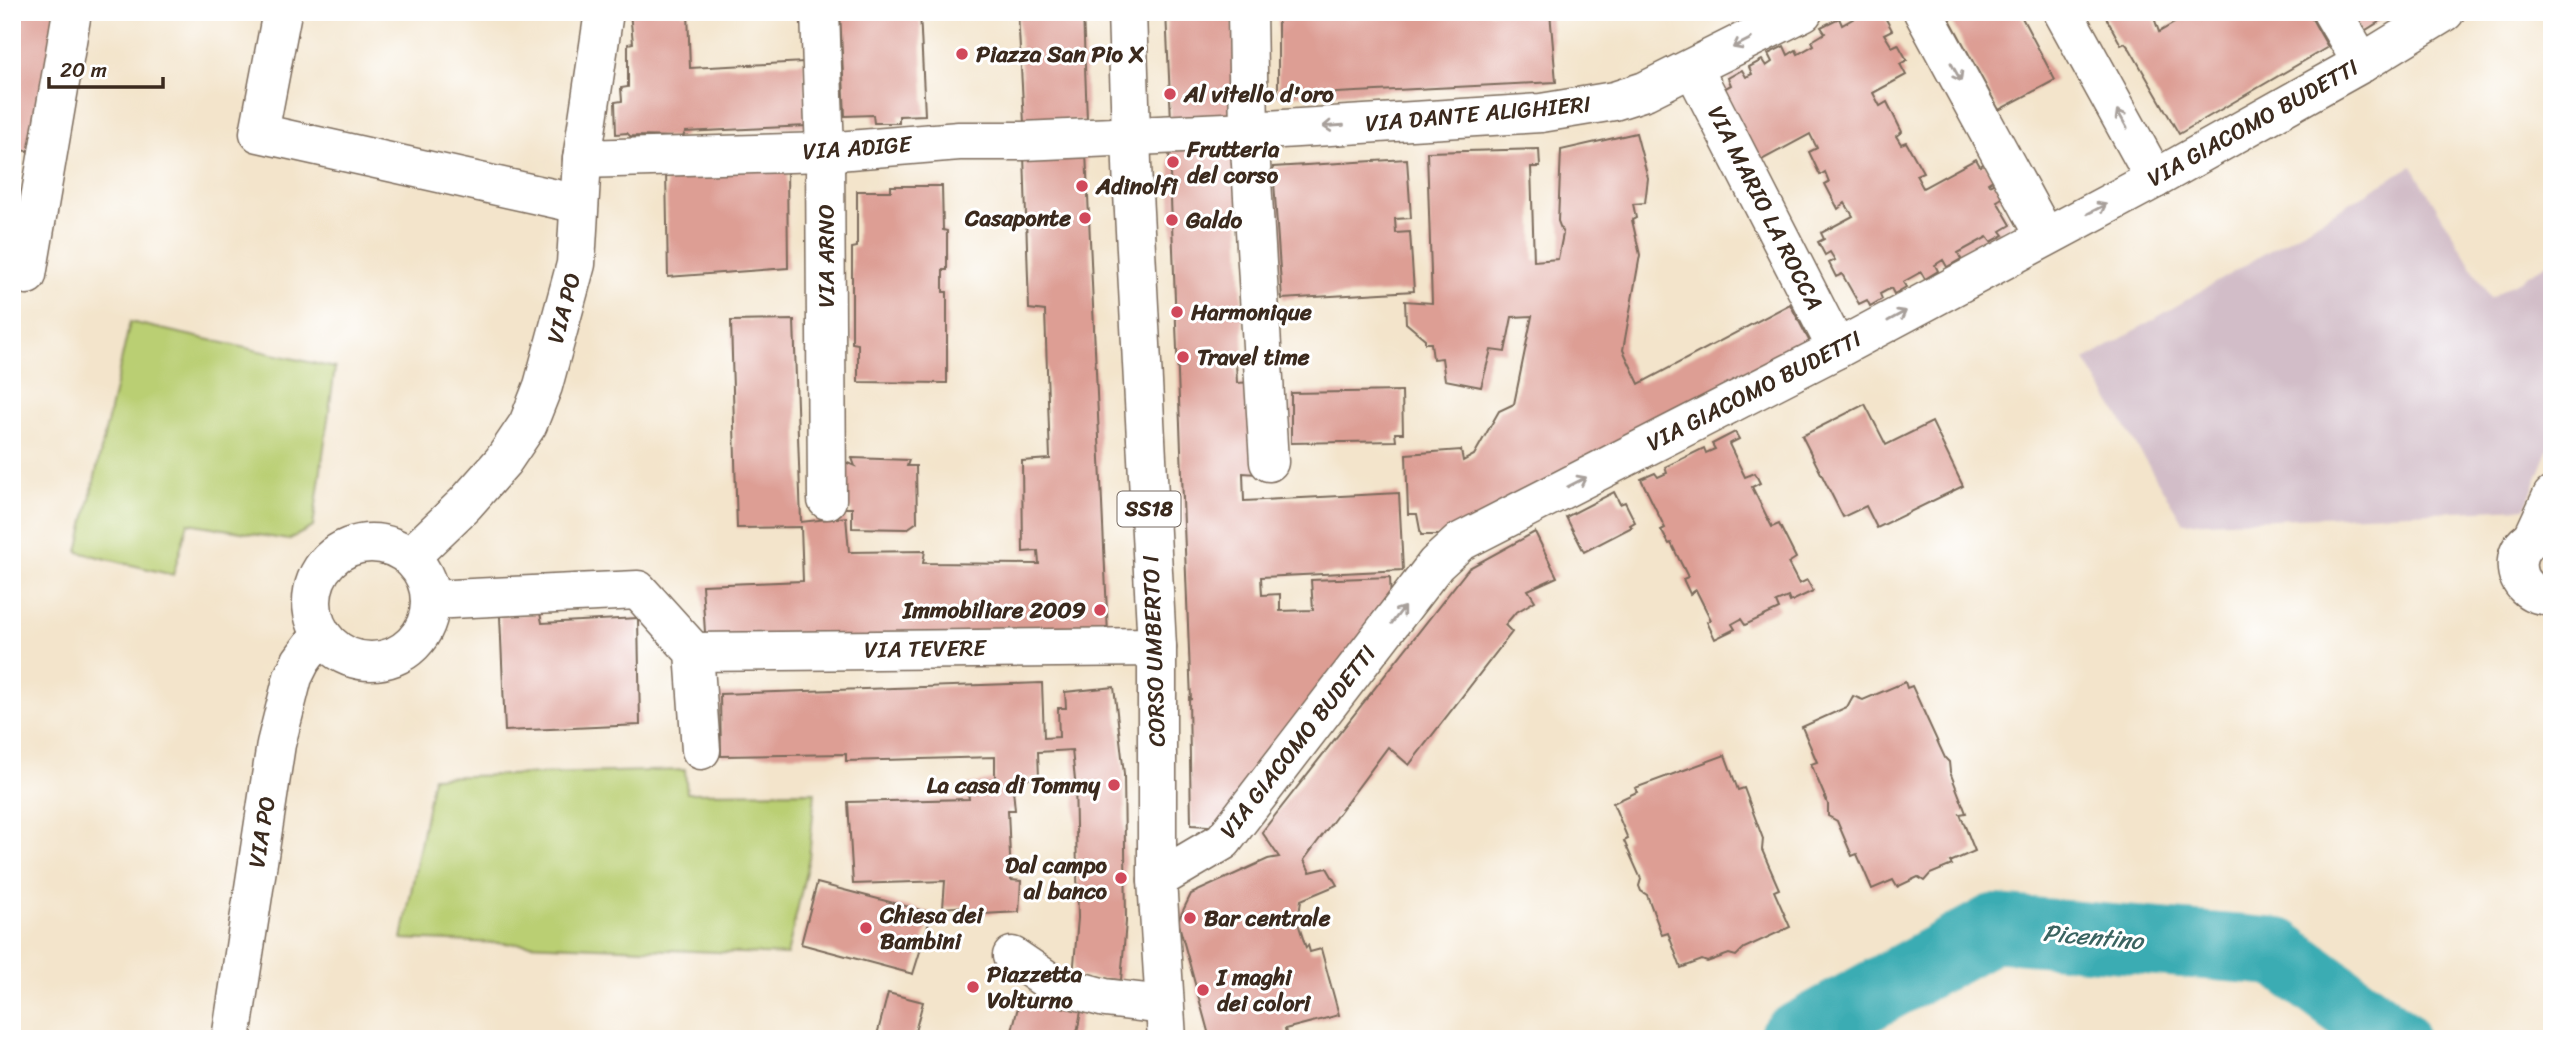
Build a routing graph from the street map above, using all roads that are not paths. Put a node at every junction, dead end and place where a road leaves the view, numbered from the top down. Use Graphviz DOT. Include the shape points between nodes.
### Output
graph roads {
  1 [pos="72,12"];
  2 [pos="282,12"];
  3 [pos="604,12"];
  4 [pos="820,12"];
  5 [pos="1128,12"];
  6 [pos="1247,12"];
  7 [pos="1803,12"];
  8 [pos="1923,12"];
  9 [pos="2063,12"];
  10 [pos="2332,12"];
  11 [pos="2445,12"];
  12 [pos="2362,63"];
  13 [pos="1693,68"];
  14 [pos="1249,131"];
  15 [pos="1132,135"];
  16 [pos="825,152"];
  17 [pos="582,159"];
  18 [pos="2155,179"];
  19 [pos="579,204"];
  20 [pos="2045,236"];
  21 [pos="27,275"];
  22 [pos="1837,349"];
  23 [pos="1269,462"];
  24 [pos="2552,496"];
  25 [pos="827,500"];
  26 [pos="2542,536"];
  27 [pos="410,557"];
  28 [pos="2552,595"];
  29 [pos="430,600"];
  30 [pos="321,634"];
  31 [pos="1157,648"];
  32 [pos="694,652"];
  33 [pos="701,750"];
  34 [pos="1157,880"];
  35 [pos="1012,956"];
  36 [pos="1166,1022"];
  37 [pos="231,1039"];
  1 -- 21 [label="street"];
  2 -- 19 [label="street" via="259,133"];
  3 -- 17 [label="street, VIA PO"];
  4 -- 16 [label="street, VIA ARNO"];
  5 -- 15 [label="street, CORSO UMBERTO I / SS18"];
  6 -- 14 [label="street"];
  7 -- 13 [label="street, VIA DANTE ALIGHIERI, one-way"];
  8 -- 20 [label="street, one-way"];
  18 -- 9 [label="street, one-way"];
  10 -- 12 [label="street"];
  11 -- 12 [label="street, VIA GIACOMO BUDETTI"];
  12 -- 18 [label="street, VIA GIACOMO BUDETTI"];
  13 -- 14 [label="street, VIA DANTE ALIGHIERI, one-way" via="1614,101 1541,113"];
  13 -- 22 [label="street, VIA MARIO LA ROCCA"];
  14 -- 15 [label="street, VIA DANTE ALIGHIERI"];
  14 -- 23 [label="street"];
  15 -- 16 [label="street, VIA ADIGE" via="959,141"];
  15 -- 31 [label="street, CORSO UMBERTO I / SS18"];
  16 -- 17 [label="street, VIA ADIGE"];
  16 -- 25 [label="street, VIA ARNO"];
  17 -- 19 [label="street, VIA PO"];
  20 -- 18 [label="street, VIA GIACOMO BUDETTI, one-way"];
  19 -- 27 [label="street, VIA PO" via="576,264 528,424 488,478"];
  22 -- 20 [label="street, VIA GIACOMO BUDETTI, one-way"];
  34 -- 22 [label="street, VIA GIACOMO BUDETTI, one-way" via="1223,841 1436,564 1460,542"];
  24 -- 26 [label="street"];
  26 -- 28 [label="street" via="2524,544 2517,572 2528,589"];
  27 -- 29 [label="street" via="428,584"];
  27 -- 30 [label="street" via="396,548 371,543 346,547 332,556 314,585 314,619"];
  29 -- 30 [label="street" via="422,632 397,656 363,661 340,652"];
  29 -- 32 [label="street" via="638,590"];
  30 -- 37 [label="street, VIA PO" via="293,677 276,744"];
  31 -- 32 [label="street, VIA TEVERE"];
  31 -- 34 [label="street, CORSO UMBERTO I / SS18"];
  32 -- 33 [label="street"];
  34 -- 36 [label="street, CORSO UMBERTO I / SS18"];
  35 -- 36 [label="street" via="1053,984"];
}
